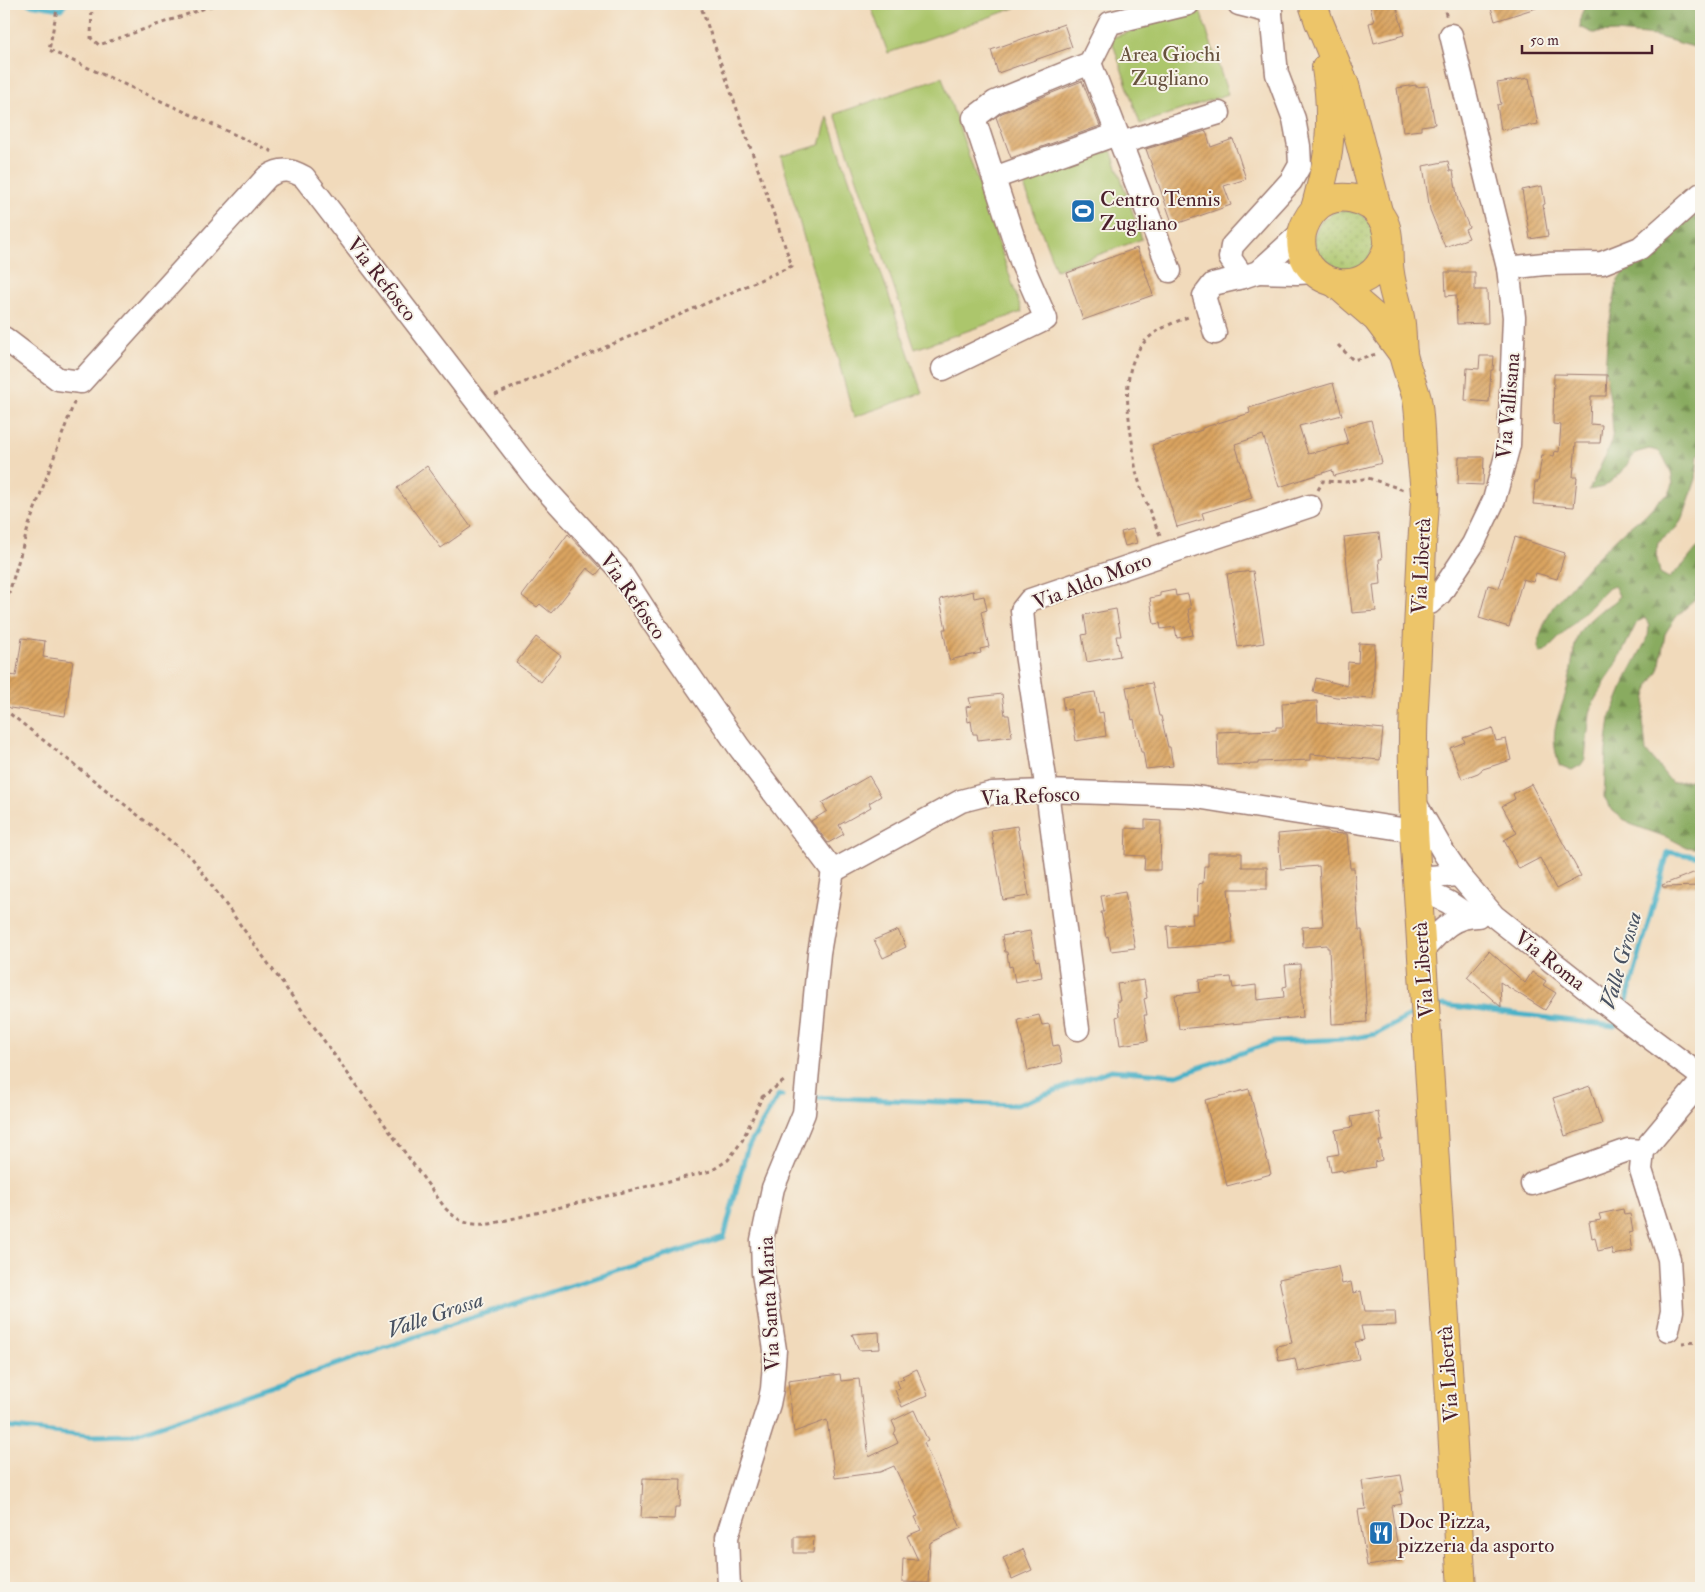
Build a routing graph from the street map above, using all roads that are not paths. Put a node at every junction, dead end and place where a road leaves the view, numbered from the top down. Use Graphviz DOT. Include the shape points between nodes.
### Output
graph roads {
  1 [pos="1188,4"];
  2 [pos="1239,4"];
  3 [pos="1270,8"];
  4 [pos="1316,13"];
  5 [pos="1451,35"];
  6 [pos="1090,63"];
  7 [pos="1219,113"];
  8 [pos="1119,139"];
  9 [pos="994,178"];
  10 [pos="1701,194"];
  11 [pos="1379,215"];
  12 [pos="1309,221"];
  13 [pos="1388,245"];
  14 [pos="1508,268"];
  15 [pos="1170,270"];
  16 [pos="1250,274"];
  17 [pos="1324,277"];
  18 [pos="1215,333"];
  19 [pos="4,338"];
  20 [pos="1393,353"];
  21 [pos="943,369"];
  22 [pos="1310,506"];
  23 [pos="1419,606"];
  24 [pos="1047,791"];
  25 [pos="1414,801"];
  26 [pos="1414,831"];
  27 [pos="833,871"];
  28 [pos="1459,875"];
  29 [pos="1418,888"];
  30 [pos="1469,916"];
  31 [pos="1494,916"];
  32 [pos="1421,952"];
  33 [pos="1078,1029"];
  34 [pos="1701,1076"];
  35 [pos="1701,1082"];
  36 [pos="1643,1151"];
  37 [pos="1532,1184"];
  38 [pos="1668,1330"];
  39 [pos="729,1588"];
  40 [pos="1462,1588"];
  1 -- 6 [label="street" via="1110,22"];
  2 -- 3 [label="street"];
  3 -- 16 [label="street" via="1277,74 1294,119 1300,165 1291,181 1232,246 1230,258"];
  4 -- 11 [label="main road" via="1345,85"];
  4 -- 12 [label="main road" via="1331,117 1326,163"];
  5 -- 14 [label="street, Via Vallisana"];
  6 -- 8 [label="street"];
  6 -- 9 [label="street" via="995,102 974,118"];
  7 -- 8 [label="street"];
  8 -- 9 [label="street"];
  8 -- 15 [label="street"];
  9 -- 21 [label="street" via="1022,264 1046,319"];
  10 -- 14 [label="street" via="1640,248 1602,263"];
  11 -- 12 [label="main road" via="1369,204 1341,197 1327,201"];
  11 -- 13 [label="main road" via="1386,229"];
  12 -- 16 [label="street"];
  12 -- 17 [label="main road" via="1302,247 1306,260"];
  13 -- 17 [label="main road" via="1378,268 1359,282 1346,284"];
  13 -- 20 [label="main road, Via Libertà" via="1390,273 1401,322"];
  14 -- 23 [label="street, Via Vallisana" via="1514,317 1508,445 1494,500 1473,544 1449,583 1430,602"];
  16 -- 17 [label="street" via="1298,273"];
  16 -- 18 [label="street" via="1213,284 1204,296"];
  17 -- 20 [label="main road, Via Libertà" via="1376,319"];
  19 -- 27 [label="street, Via Refosco" via="58,379 81,382 268,177 284,170 304,177 537,480 617,568 740,747"];
  20 -- 23 [label="main road, Via Libertà" via="1416,399 1425,494"];
  22 -- 24 [label="street, Via Aldo Moro" via="1030,600 1022,610"];
  23 -- 25 [label="main road, Via Libertà" via="1413,741"];
  24 -- 26 [label="street, Via Refosco" via="1190,796"];
  24 -- 27 [label="street, Via Refosco" via="992,793 961,801"];
  24 -- 33 [label="street, Via Aldo Moro"];
  25 -- 26 [label="main road, Via Libertà"];
  25 -- 28 [label="street, Via Roma"];
  26 -- 29 [label="main road, Via Libertà"];
  27 -- 39 [label="street, Via Santa Maria" via="819,953 804,1112 773,1188 762,1240 763,1273 775,1350 772,1389 727,1537"];
  28 -- 29 [label="street" via="1429,877"];
  28 -- 31 [label="street, Via Roma"];
  29 -- 30 [label="street"];
  29 -- 32 [label="main road, Via Libertà"];
  30 -- 31 [label="street, Via Roma"];
  30 -- 32 [label="street, Via Roma" via="1452,921"];
  31 -- 34 [label="street, Via Roma"];
  32 -- 40 [label="main road, Via Libertà"];
  35 -- 36 [label="street"];
  36 -- 37 [label="street" via="1628,1150"];
  36 -- 38 [label="street" via="1641,1170 1669,1259 1672,1311"];
}
